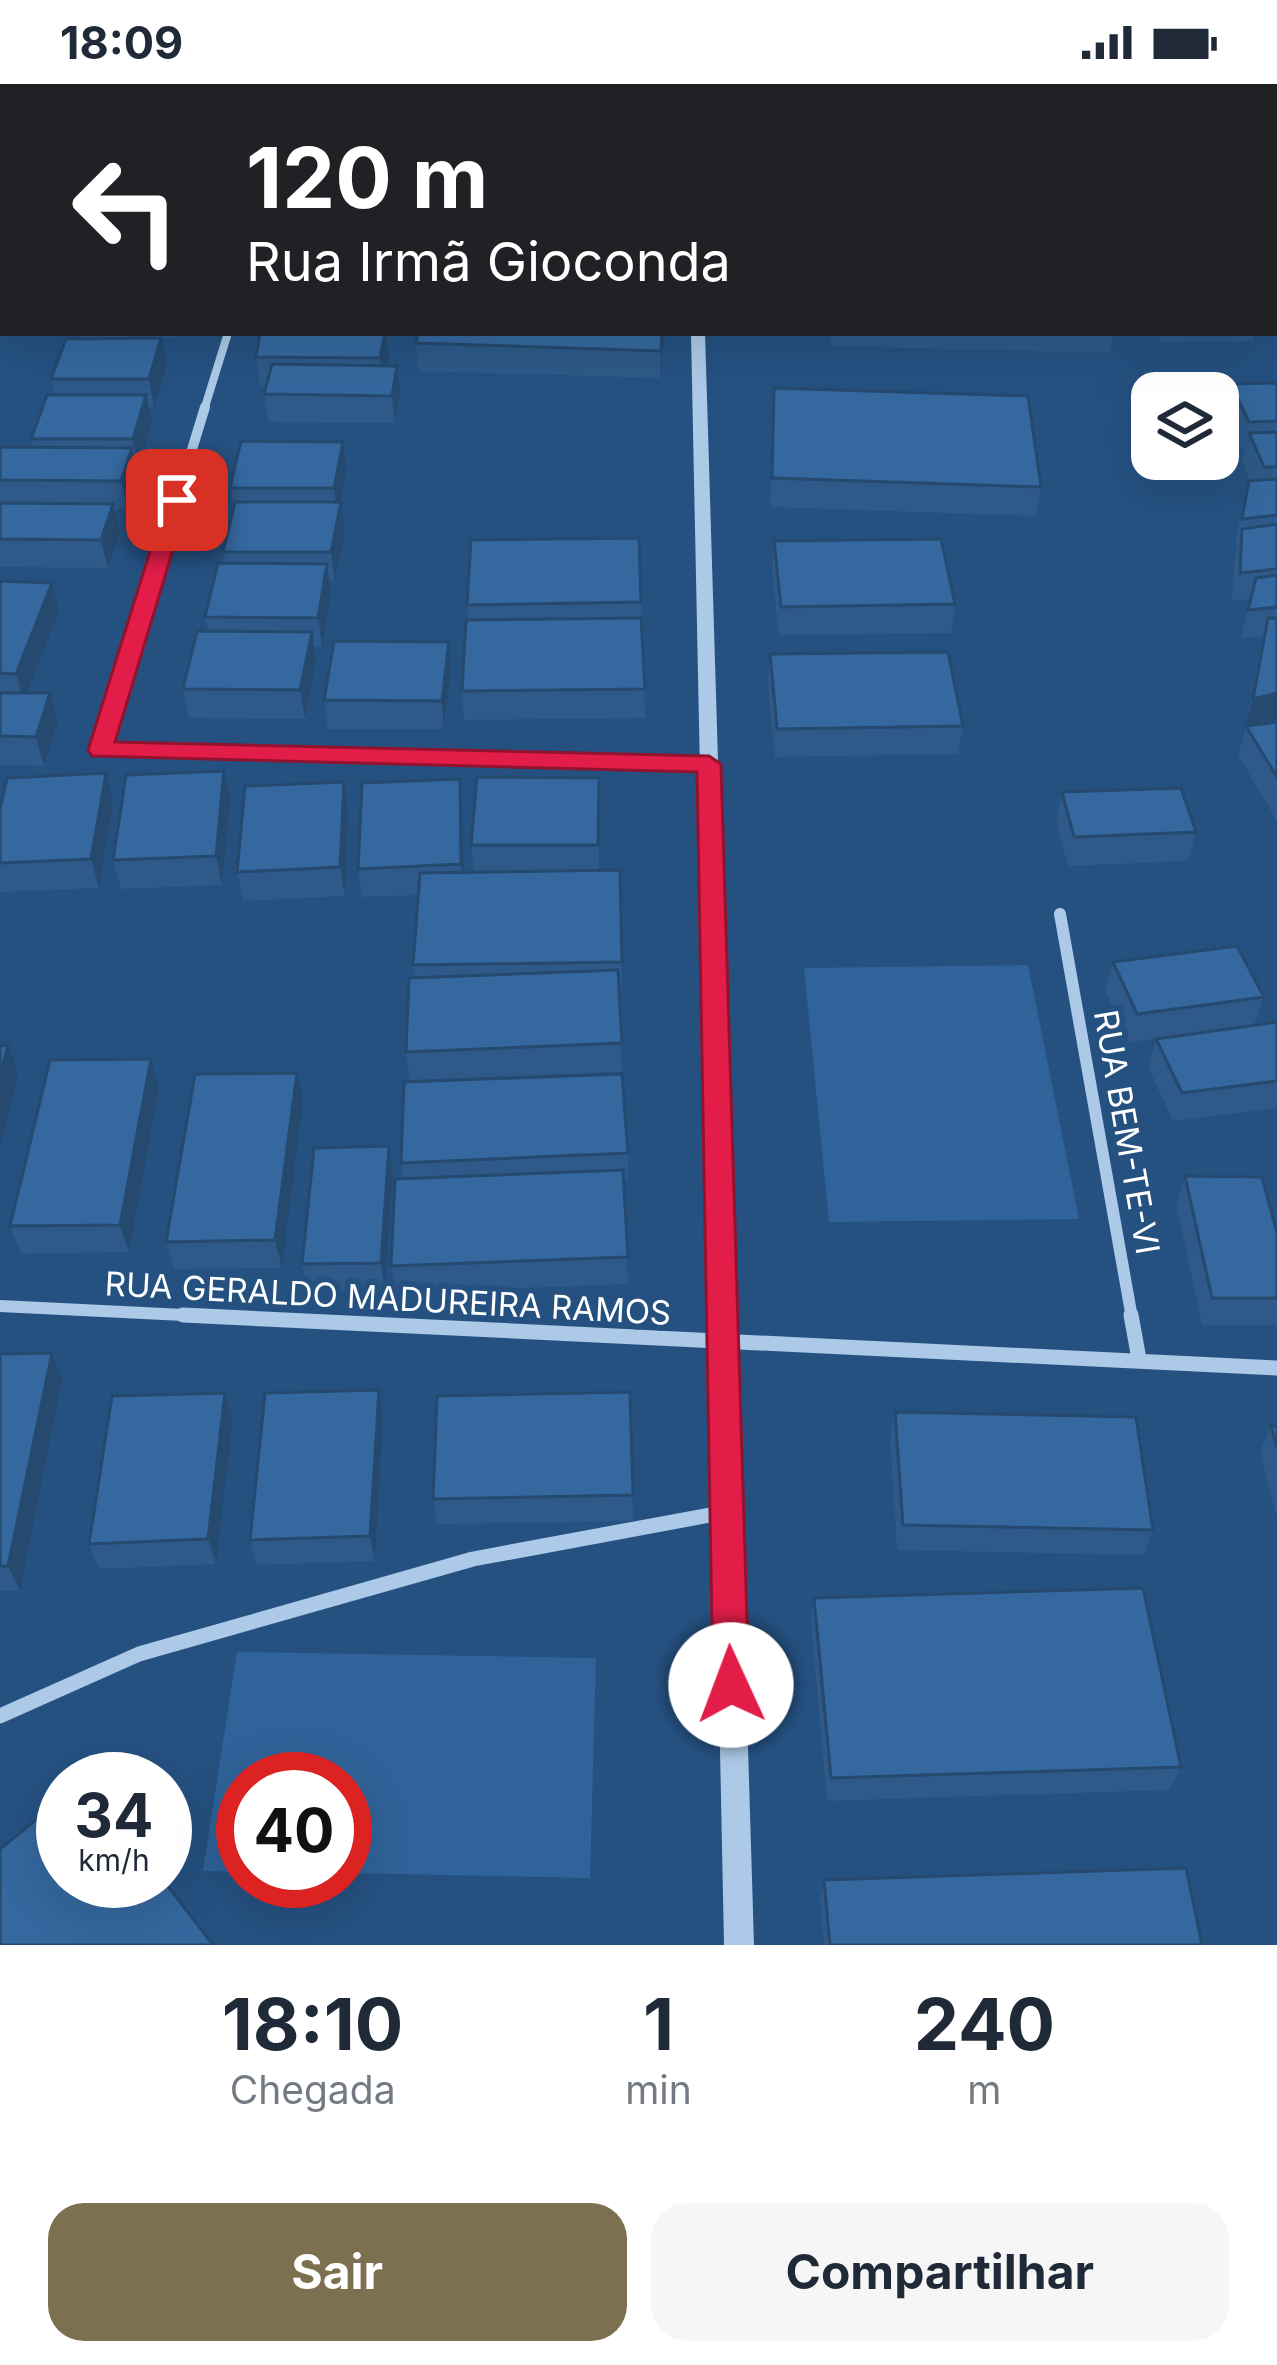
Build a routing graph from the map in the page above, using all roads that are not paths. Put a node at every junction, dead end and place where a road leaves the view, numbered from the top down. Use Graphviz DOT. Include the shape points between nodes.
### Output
graph roads {
  1 [pos="227,336"];
  2 [pos="698,336"];
  3 [pos="709,764"];
  4 [pos="1060,914"];
  5 [pos="0,1306"];
  6 [pos="722,1341"];
  7 [pos="1139,1359"];
  8 [pos="1277,1368"];
  9 [pos="726,1512"];
  10 [pos="0,1716"];
  11 [pos="739,1945"];
  1 -- 3 [label="street" via="100,750"];
  2 -- 3 [label="street"];
  3 -- 6 [label="street"];
  4 -- 7 [label="street, RUA BEM-TE-VI"];
  5 -- 6 [label="street, RUA GERALDO MADUREIRA RAMOS"];
  6 -- 7 [label="street, RUA GERALDO MADUREIRA RAMOS"];
  6 -- 9 [label="street"];
  7 -- 8 [label="street, RUA GERALDO MADUREIRA RAMOS"];
  9 -- 10 [label="street" via="473,1559 139,1654"];
  9 -- 11 [label="street"];
}
